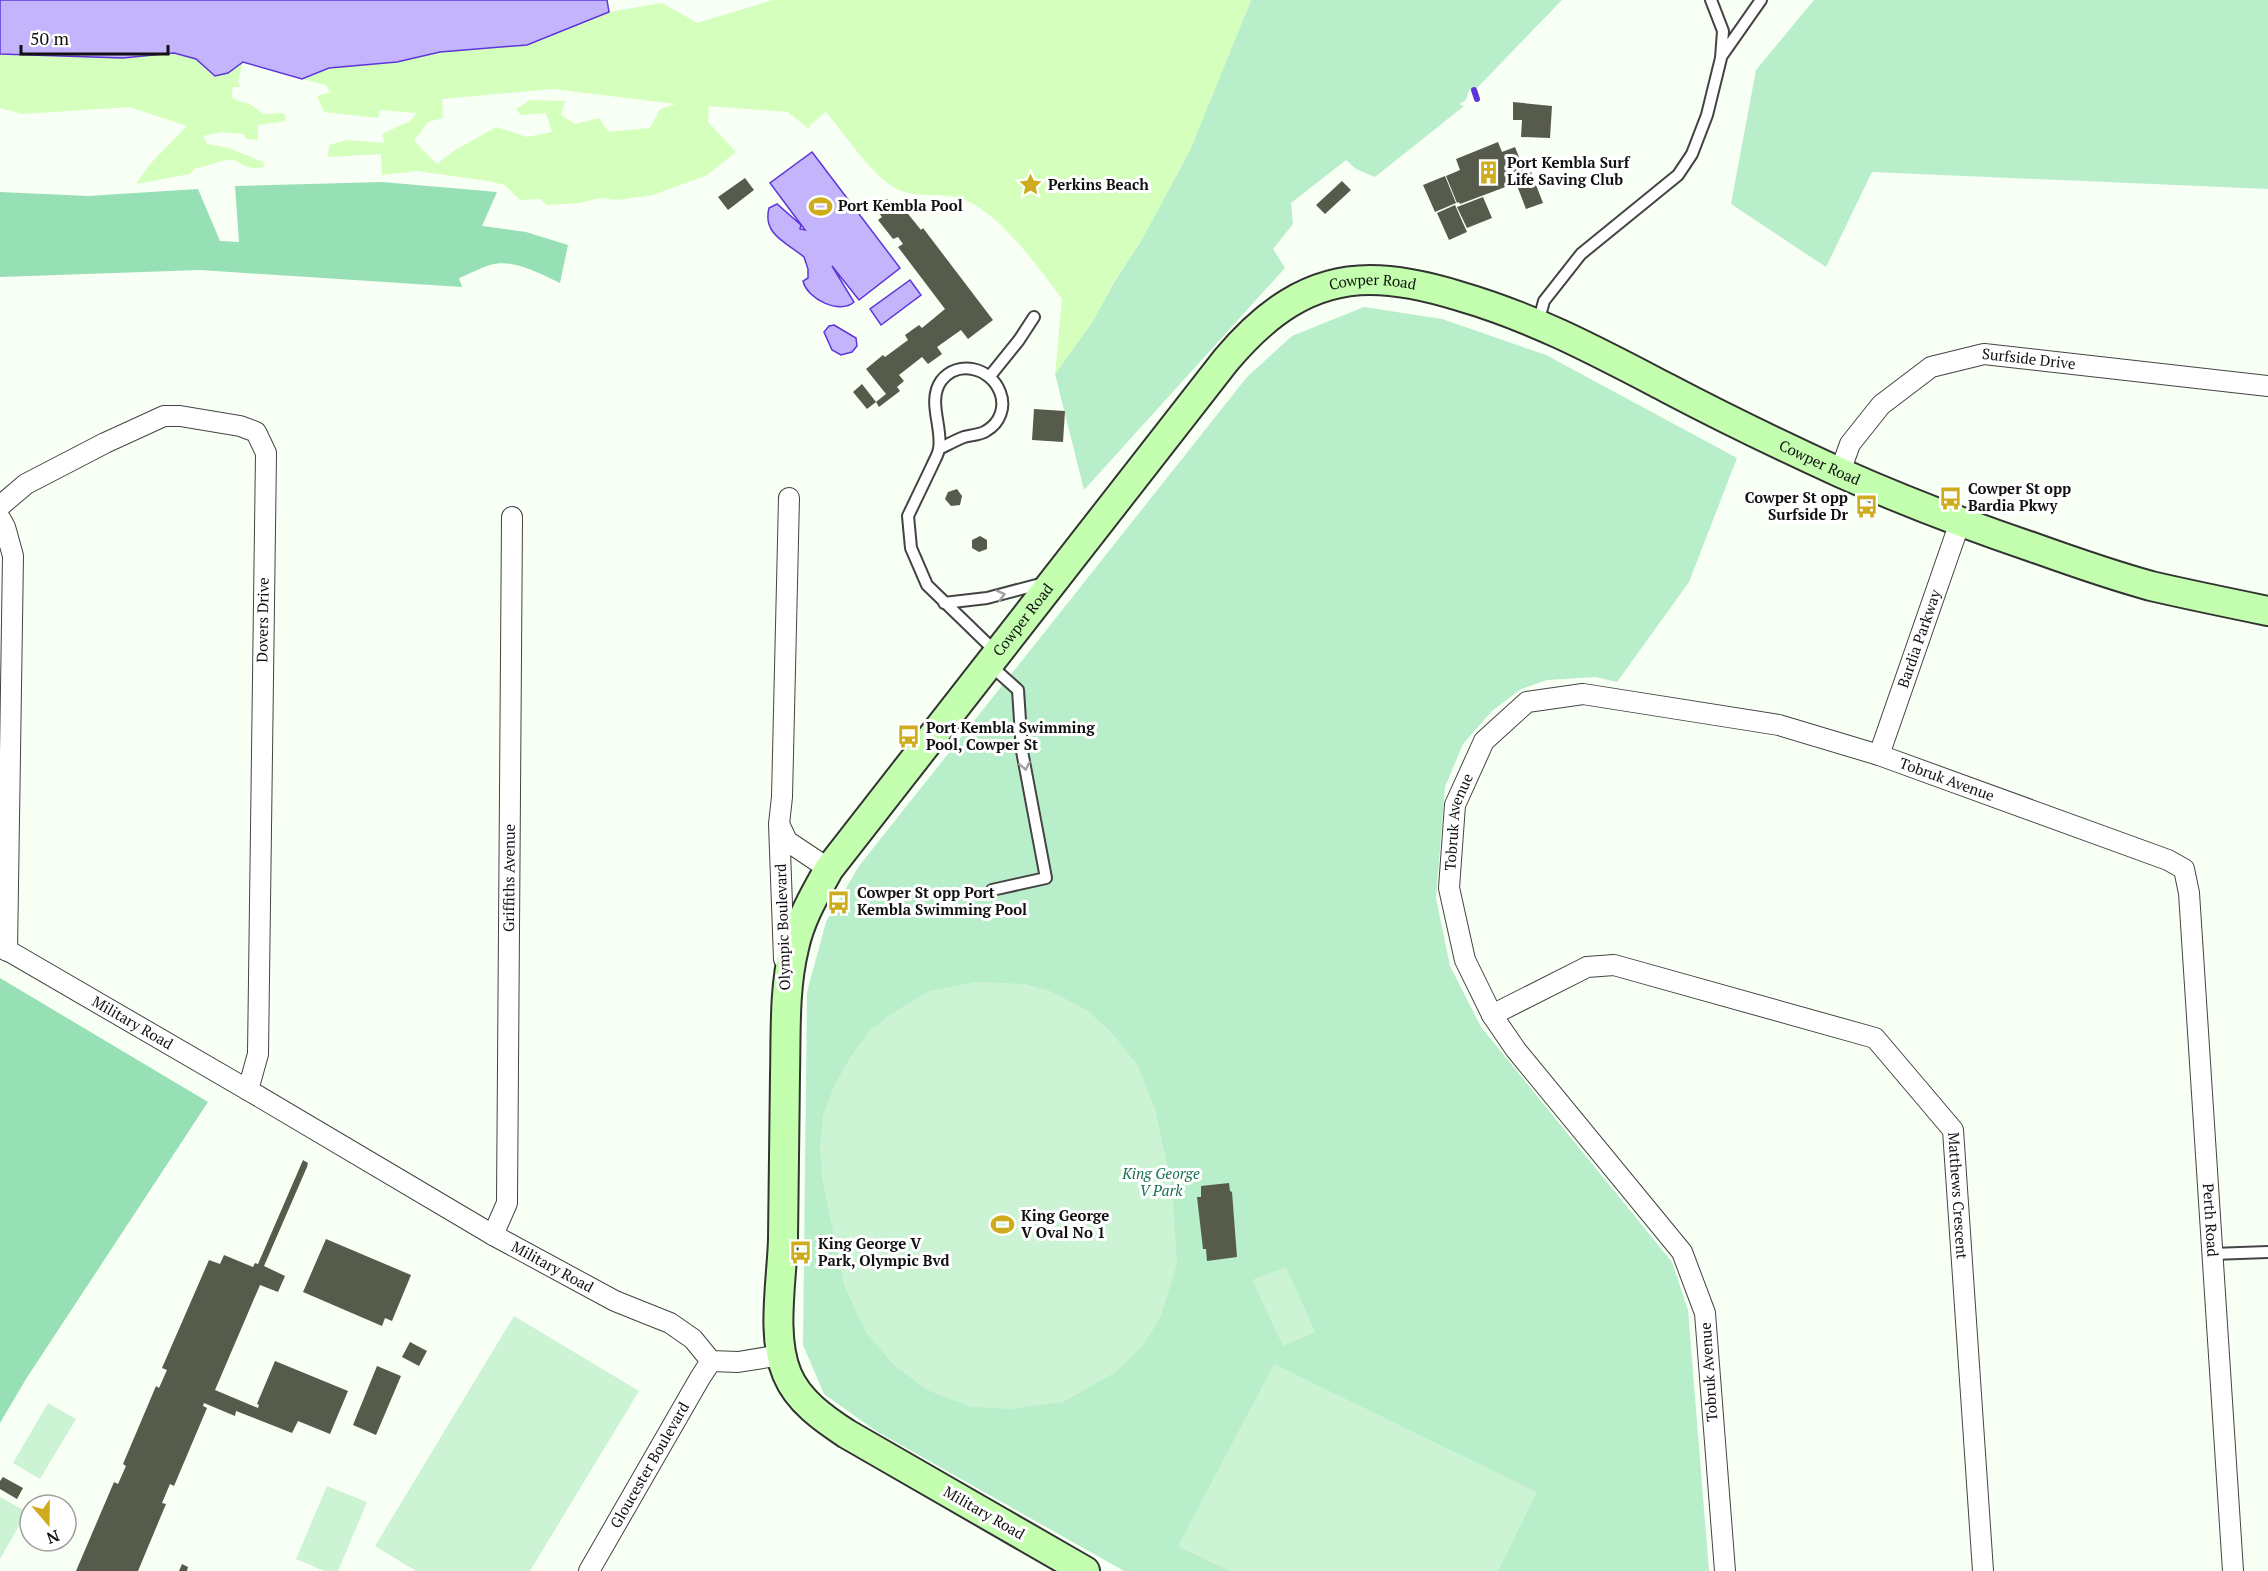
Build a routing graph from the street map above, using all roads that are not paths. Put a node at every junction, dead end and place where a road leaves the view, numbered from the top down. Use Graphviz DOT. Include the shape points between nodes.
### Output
graph roads {
  1 [pos="1711,0"];
  2 [pos="1761,0"];
  3 [pos="1721,58"];
  4 [pos="1034,317"];
  5 [pos="1538,323"];
  6 [pos="990,376"];
  7 [pos="2268,386"];
  8 [pos="939,449"];
  9 [pos="1840,472"];
  10 [pos="789,498"];
  11 [pos="0,506"];
  12 [pos="512,517"];
  13 [pos="0,518"];
  14 [pos="1960,522"];
  15 [pos="1056,580"];
  16 [pos="944,603"];
  17 [pos="2268,611"];
  18 [pos="993,658"];
  19 [pos="1879,755"];
  20 [pos="779,824"];
  21 [pos="829,869"];
  22 [pos="2184,869"];
  23 [pos="992,890"];
  24 [pos="4,948"];
  25 [pos="786,1001"];
  26 [pos="1492,1015"];
  27 [pos="248,1090"];
  28 [pos="493,1235"];
  29 [pos="2268,1252"];
  30 [pos="2212,1254"];
  31 [pos="781,1355"];
  32 [pos="711,1361"];
  33 [pos="589,1571"];
  34 [pos="1085,1571"];
  35 [pos="1725,1571"];
  36 [pos="1983,1571"];
  37 [pos="2233,1571"];
  1 -- 3 [label="lane" via="1723,31"];
  2 -- 3 [label="lane"];
  3 -- 5 [label="lane" via="1707,115 1692,154 1678,175 1581,254 1544,301"];
  4 -- 6 [label="lane"];
  5 -- 9 [label="main road, Cowper Road" via="1742,427"];
  5 -- 15 [label="main road, Cowper Road" via="1485,303 1397,282 1343,282 1294,299 1245,338"];
  6 -- 8 [label="lane" via="1003,399 997,423 985,432"];
  6 -- 8 [label="lane" via="968,368 948,374 941,382 936,399"];
  7 -- 9 [label="street, Surfside Drive" via="1984,354 1931,368 1881,405 1850,444"];
  8 -- 16 [label="lane" via="908,516 908,527 911,548 927,585"];
  9 -- 14 [label="main road, Cowper Road"];
  10 -- 20 [label="street, Olympic Boulevard"];
  11 -- 27 [label="street, Dovers Drive" via="26,484 164,416 240,426 256,432 266,453 258,1054"];
  12 -- 28 [label="street, Griffiths Avenue" via="507,1203"];
  13 -- 24 [label="street" via="13,556"];
  14 -- 17 [label="main road, Cowper Road" via="2141,583"];
  14 -- 19 [label="street, Bardia Parkway"];
  16 -- 15 [label="lane, one-way" via="987,598"];
  15 -- 18 [label="main road, Cowper Road"];
  16 -- 18 [label="lane"];
  18 -- 21 [label="main road, Cowper Road"];
  18 -- 23 [label="lane, one-way" via="1018,690 1022,751 1046,878"];
  19 -- 22 [label="street, Tobruk Avenue"];
  19 -- 26 [label="street, Tobruk Avenue" via="1779,725 1583,694 1527,702 1484,741 1455,805 1449,888 1465,960"];
  20 -- 21 [label="street" via="787,841"];
  20 -- 25 [label="street, Olympic Boulevard"];
  21 -- 25 [label="main road, Cowper Road" via="798,931"];
  22 -- 30 [label="street, Perth Road" via="2189,893"];
  24 -- 27 [label="street, Military Road"];
  25 -- 31 [label="main road, Olympic Boulevard"];
  26 -- 35 [label="street, Tobruk Avenue" via="1516,1050 1682,1252 1705,1313"];
  26 -- 36 [label="street, Matthews Crescent" via="1587,967 1614,965 1875,1038 1953,1130"];
  27 -- 28 [label="street, Military Road"];
  28 -- 32 [label="street, Military Road" via="615,1301 670,1323 693,1340"];
  29 -- 30 [label="lane"];
  30 -- 37 [label="street, Perth Road"];
  31 -- 32 [label="street" via="738,1362"];
  31 -- 34 [label="main road, Military Road" via="797,1392 827,1421"];
  32 -- 33 [label="street, Gloucester Boulevard"];
}
